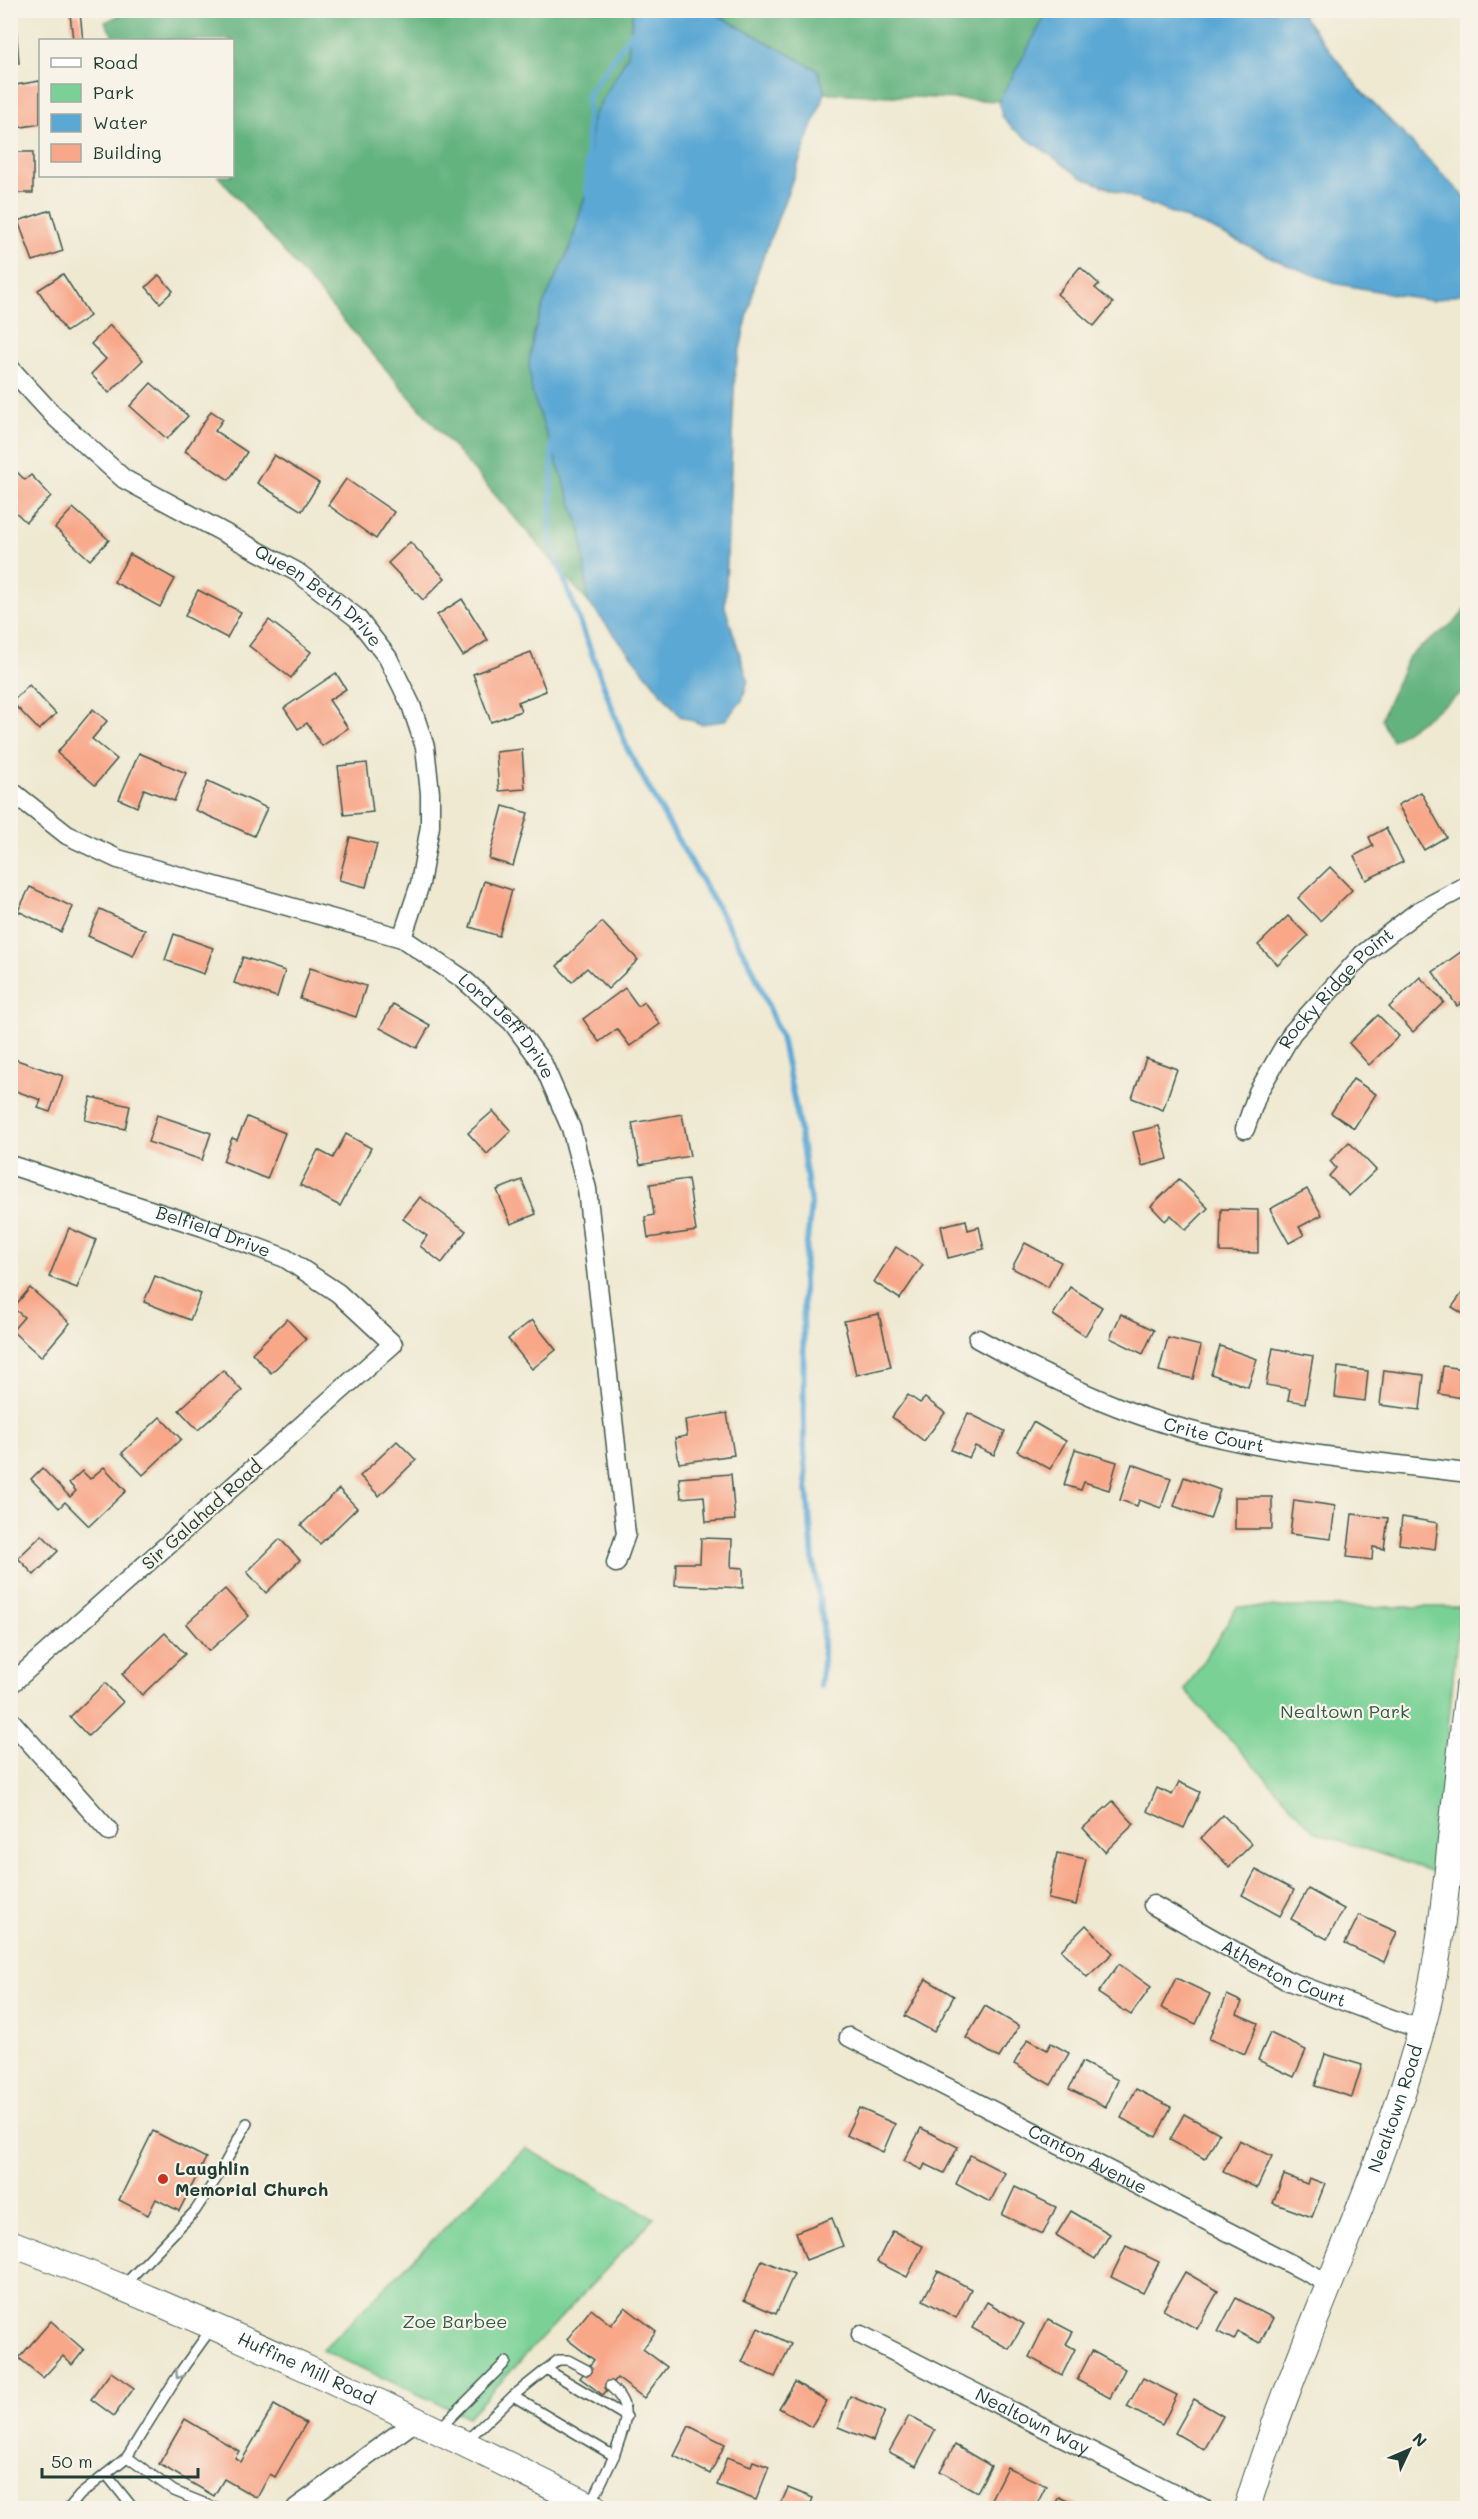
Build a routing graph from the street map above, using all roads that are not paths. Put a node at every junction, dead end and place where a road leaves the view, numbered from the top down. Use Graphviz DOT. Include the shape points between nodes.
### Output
graph roads {
  1 [pos="10,368"];
  2 [pos="10,790"];
  3 [pos="1467,885"];
  4 [pos="402,938"];
  5 [pos="1245,1130"];
  6 [pos="10,1165"];
  7 [pos="978,1339"];
  8 [pos="393,1344"];
  9 [pos="1467,1473"];
  10 [pos="616,1563"];
  11 [pos="10,1685"];
  12 [pos="1467,1689"];
  13 [pos="10,1720"];
  14 [pos="109,1830"];
  15 [pos="1153,1905"];
  16 [pos="1422,2030"];
  17 [pos="849,2037"];
  18 [pos="247,2122"];
  19 [pos="10,2243"];
  20 [pos="1328,2283"];
  21 [pos="123,2286"];
  22 [pos="213,2327"];
  23 [pos="861,2335"];
  24 [pos="506,2362"];
  25 [pos="546,2369"];
  26 [pos="587,2370"];
  27 [pos="610,2386"];
  28 [pos="513,2396"];
  29 [pos="627,2417"];
  30 [pos="427,2425"];
  31 [pos="465,2443"];
  32 [pos="614,2456"];
  33 [pos="128,2457"];
  34 [pos="106,2474"];
  35 [pos="593,2507"];
  36 [pos="69,2508"];
  37 [pos="133,2508"];
  38 [pos="216,2508"];
  39 [pos="296,2508"];
  40 [pos="1203,2508"];
  41 [pos="1247,2508"];
  1 -- 4 [label="street, Queen Beth Drive" via="55,417 124,479 297,572 357,618 388,658 411,705 425,747 430,793 430,826 420,884"];
  2 -- 4 [label="street, Lord Jeff Drive" via="67,834 118,859"];
  3 -- 5 [label="street, Rocky Ridge Point" via="1417,912 1355,963 1292,1033 1258,1092"];
  4 -- 10 [label="street, Lord Jeff Drive" via="463,979 512,1022 543,1064 571,1128 587,1189 626,1534"];
  6 -- 8 [label="street, Belfield Drive" via="182,1220 285,1258 338,1293"];
  7 -- 9 [label="street, Crite Court" via="1119,1408 1207,1434 1312,1454"];
  8 -- 11 [label="street, Sir Galahad Road"];
  12 -- 16 [label="street, Nealtown Road" via="1440,1933"];
  13 -- 14 [label="street"];
  15 -- 16 [label="street, Atherton Court" via="1286,1980"];
  16 -- 20 [label="street, Nealtown Road" via="1391,2127"];
  17 -- 20 [label="street, Canton Avenue"];
  18 -- 21 [label="lane" via="195,2211"];
  19 -- 21 [label="street, Huffine Mill Road"];
  20 -- 41 [label="street, Nealtown Road" via="1262,2457"];
  21 -- 22 [label="street, Huffine Mill Road"];
  22 -- 30 [label="street, Huffine Mill Road"];
  22 -- 33 [label="lane, one-way" via="178,2374"];
  23 -- 40 [label="street, Nealtown Way"];
  24 -- 30 [label="lane"];
  25 -- 26 [label="lane" via="558,2360 568,2360"];
  25 -- 28 [label="lane"];
  25 -- 29 [label="lane"];
  27 -- 29 [label="lane" via="621,2396"];
  28 -- 31 [label="lane"];
  28 -- 32 [label="lane"];
  29 -- 32 [label="lane"];
  30 -- 31 [label="street, Huffine Mill Road"];
  30 -- 39 [label="street"];
  31 -- 35 [label="street, Huffine Mill Road"];
  32 -- 35 [label="lane"];
  33 -- 34 [label="lane"];
  33 -- 38 [label="lane" via="174,2491"];
  34 -- 36 [label="lane"];
  34 -- 37 [label="lane"];
}
